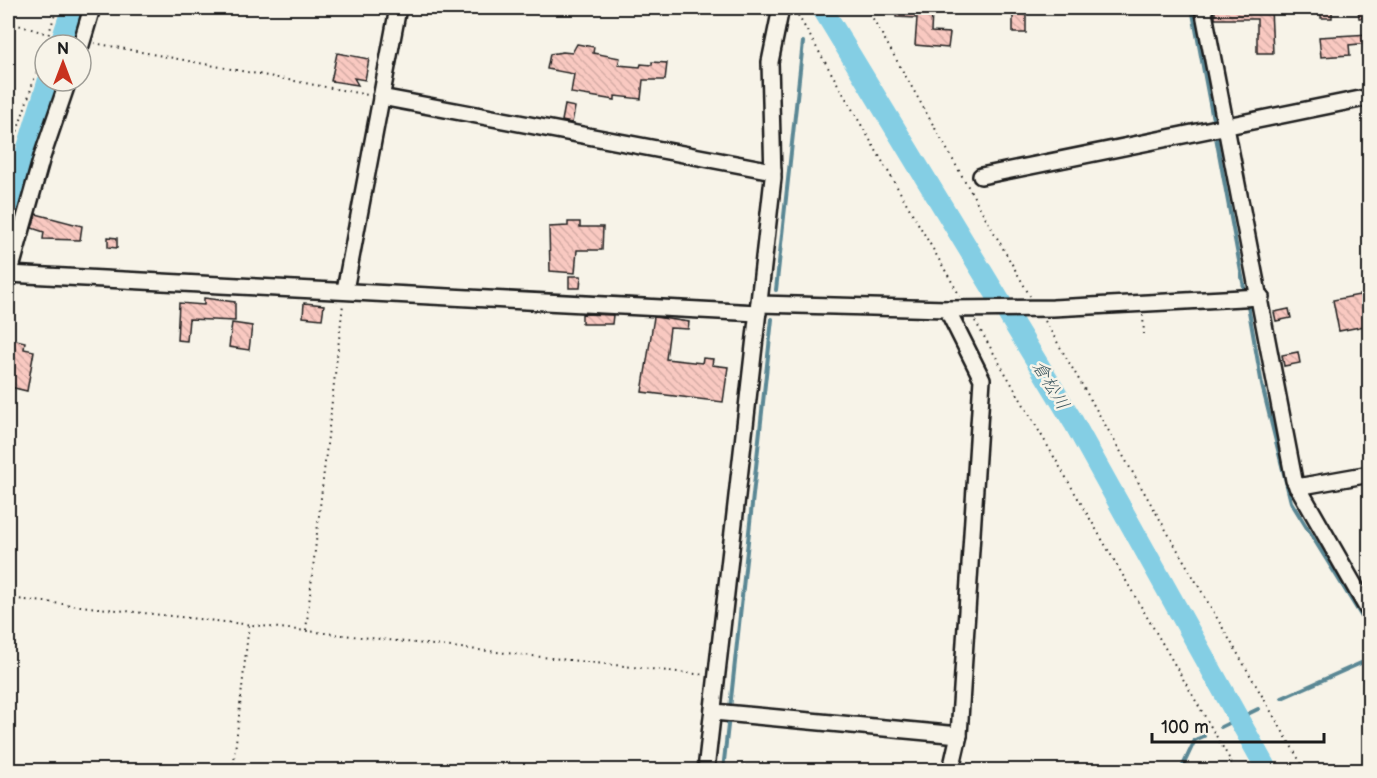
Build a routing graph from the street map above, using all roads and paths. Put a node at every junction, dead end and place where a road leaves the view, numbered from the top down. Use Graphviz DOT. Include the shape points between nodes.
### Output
graph roads {
  1 [pos="57,8"];
  2 [pos="92,8"];
  3 [pos="398,8"];
  4 [pos="781,8"];
  5 [pos="794,8"];
  6 [pos="867,8"];
  7 [pos="1203,8"];
  8 [pos="8,22"];
  9 [pos="45,33"];
  10 [pos="48,33"];
  11 [pos="84,33"];
  12 [pos="93,45"];
  13 [pos="33,81"];
  14 [pos="64,93"];
  15 [pos="381,97"];
  16 [pos="1370,97"];
  17 [pos="1225,125"];
  18 [pos="8,160"];
  19 [pos="773,171"];
  20 [pos="981,176"];
  21 [pos="8,276"];
  22 [pos="345,290"];
  23 [pos="1251,298"];
  24 [pos="1037,308"];
  25 [pos="758,309"];
  26 [pos="947,309"];
  27 [pos="968,309"];
  28 [pos="1143,319"];
  29 [pos="1144,334"];
  30 [pos="1370,474"];
  31 [pos="1298,487"];
  32 [pos="8,598"];
  33 [pos="1370,613"];
  34 [pos="249,624"];
  35 [pos="306,630"];
  36 [pos="716,677"];
  37 [pos="724,713"];
  38 [pos="959,735"];
  39 [pos="233,771"];
  40 [pos="706,771"];
  41 [pos="951,771"];
  42 [pos="1236,771"];
  43 [pos="1305,771"];
  1 -- 10 [label="path"];
  2 -- 11 [label="street"];
  3 -- 15 [label="street"];
  4 -- 19 [label="street" via="770,62"];
  5 -- 27 [label="path"];
  6 -- 24 [label="path"];
  7 -- 17 [label="street"];
  8 -- 9 [label="path"];
  12 -- 15 [label="path"];
  13 -- 18 [label="path"];
  14 -- 21 [label="street"];
  15 -- 19 [label="street"];
  15 -- 22 [label="street"];
  16 -- 17 [label="street"];
  17 -- 20 [label="street"];
  17 -- 23 [label="street"];
  19 -- 25 [label="street"];
  21 -- 22 [label="street"];
  22 -- 25 [label="street"];
  22 -- 35 [label="path"];
  23 -- 24 [label="street"];
  23 -- 31 [label="street"];
  24 -- 27 [label="street"];
  24 -- 43 [label="path"];
  25 -- 26 [label="street"];
  25 -- 36 [label="street"];
  26 -- 27 [label="street"];
  26 -- 38 [label="street" via="982,379"];
  27 -- 42 [label="path"];
  28 -- 29 [label="path"];
  30 -- 31 [label="street"];
  31 -- 33 [label="street"];
  32 -- 34 [label="path"];
  34 -- 35 [label="path"];
  34 -- 39 [label="path"];
  35 -- 36 [label="path"];
  36 -- 37 [label="street"];
  37 -- 38 [label="street"];
  37 -- 40 [label="street"];
  38 -- 41 [label="street"];
}
